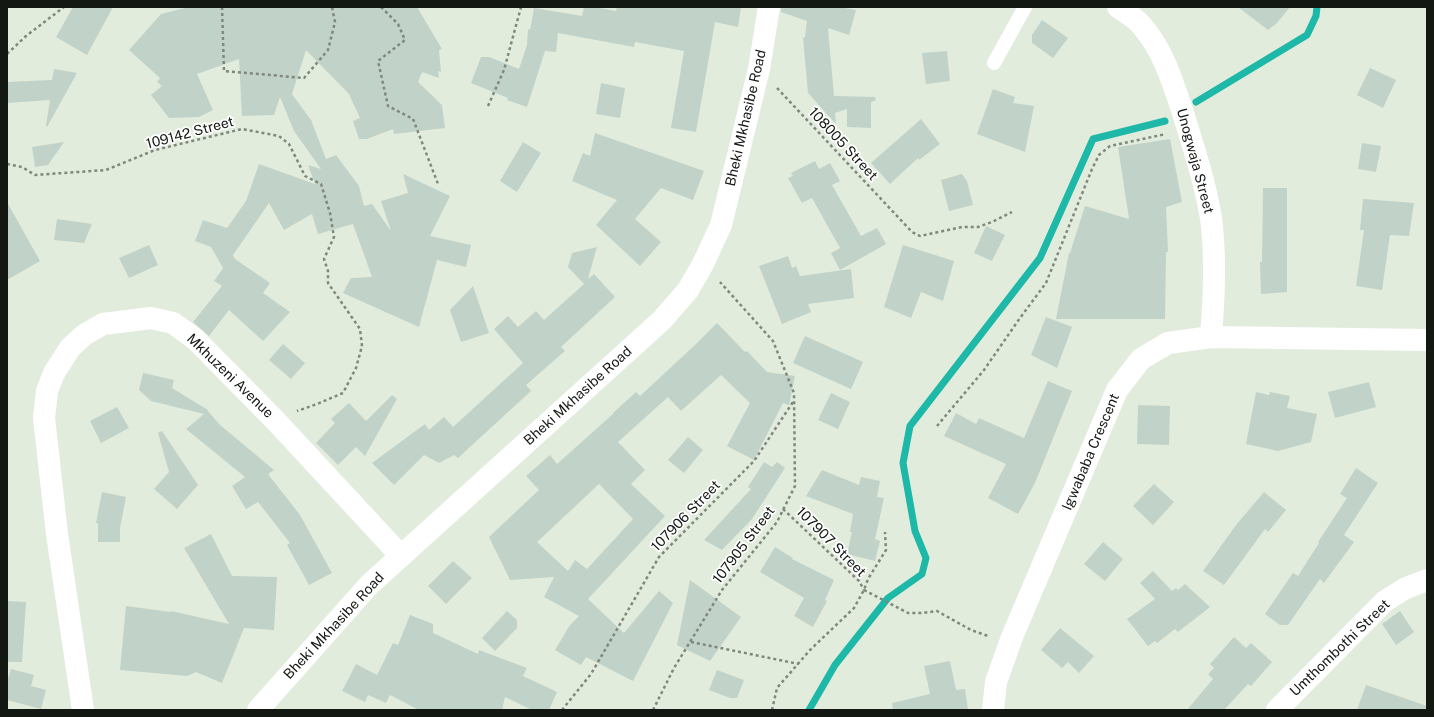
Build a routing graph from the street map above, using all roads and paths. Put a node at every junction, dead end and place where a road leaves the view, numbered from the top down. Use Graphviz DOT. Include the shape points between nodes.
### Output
graph roads {
  1 [pos="64,7"];
  2 [pos="222,7"];
  3 [pos="332,7"];
  4 [pos="381,7"];
  5 [pos="521,7"];
  6 [pos="768,7"];
  7 [pos="1025,7"];
  8 [pos="1118,7"];
  9 [pos="7,54"];
  10 [pos="994,63"];
  11 [pos="759,69"];
  12 [pos="488,106"];
  13 [pos="1188,130"];
  14 [pos="7,164"];
  15 [pos="438,184"];
  16 [pos="1012,212"];
  17 [pos="703,264"];
  18 [pos="1211,336"];
  19 [pos="1427,340"];
  20 [pos="794,401"];
  21 [pos="274,419"];
  22 [pos="937,426"];
  23 [pos="783,509"];
  24 [pos="885,532"];
  25 [pos="401,556"];
  26 [pos="1427,580"];
  27 [pos="864,590"];
  28 [pos="691,642"];
  29 [pos="1009,644"];
  30 [pos="799,664"];
  31 [pos="83,710"];
  32 [pos="258,710"];
  33 [pos="562,710"];
  34 [pos="653,710"];
  35 [pos="772,710"];
  36 [pos="993,710"];
  37 [pos="1277,710"];
  1 -- 9 [label="path"];
  2 -- 3 [label="path" via="224,71 304,78 328,50 335,22"];
  4 -- 15 [label="path" via="398,24 405,40 378,61 388,106 413,119"];
  5 -- 12 [label="path" via="504,70"];
  6 -- 11 [label="street, Bheki Mkhasibe Road"];
  7 -- 10 [label="lane"];
  8 -- 13 [label="street, Unogwaja Street" via="1142,24 1157,47 1172,79"];
  11 -- 16 [label="path, 108005 Street" via="912,232 920,236 956,228 978,227"];
  11 -- 17 [label="street, Bheki Mkhasibe Road" via="721,225"];
  13 -- 18 [label="street, Unogwaja Street" via="1202,176 1211,219 1215,291"];
  13 -- 22 [label="path" via="1110,146 1099,155 1046,283 984,370"];
  14 -- 21 [label="path, 109142 Street" via="22,166 35,175 106,170 155,150 242,129 279,136 289,144 305,176 321,184 334,237 324,259 328,283 360,329 362,346 356,368 343,393"];
  17 -- 20 [label="path, 107905 Street" via="773,341 794,394"];
  17 -- 25 [label="street, Bheki Mkhasibe Road" via="688,290 662,320"];
  18 -- 19 [label="street, Igwababa Crescent"];
  18 -- 29 [label="street, Igwababa Crescent" via="1168,343 1141,359 1117,390"];
  20 -- 23 [label="path, 107905 Street" via="795,486"];
  20 -- 33 [label="path, 107906 Street" via="754,461 659,557 591,674"];
  21 -- 25 [label="street, Mkhuzeni Avenue"];
  21 -- 31 [label="street, Mkhuzeni Avenue" via="195,339 173,323 151,318 103,324 84,335 70,348 54,373 47,391 44,418 57,534"];
  23 -- 27 [label="path, 107907 Street" via="859,582"];
  23 -- 28 [label="path, 107905 Street" via="777,522 722,590"];
  24 -- 27 [label="path, 107907 Street" via="886,550"];
  25 -- 32 [label="street, Bheki Mkhasibe Road" via="369,585"];
  26 -- 37 [label="street, Umthombothi Street" via="1406,588 1385,601"];
  27 -- 29 [label="path" via="908,612 937,611 971,630"];
  27 -- 30 [label="path, 107907 Street" via="854,608"];
  28 -- 30 [label="path"];
  28 -- 34 [label="path, 107905 Street" via="674,668"];
  29 -- 36 [label="street, Igwababa Crescent" via="996,682"];
  30 -- 35 [label="path, 107907 Street" via="777,688"];
}
